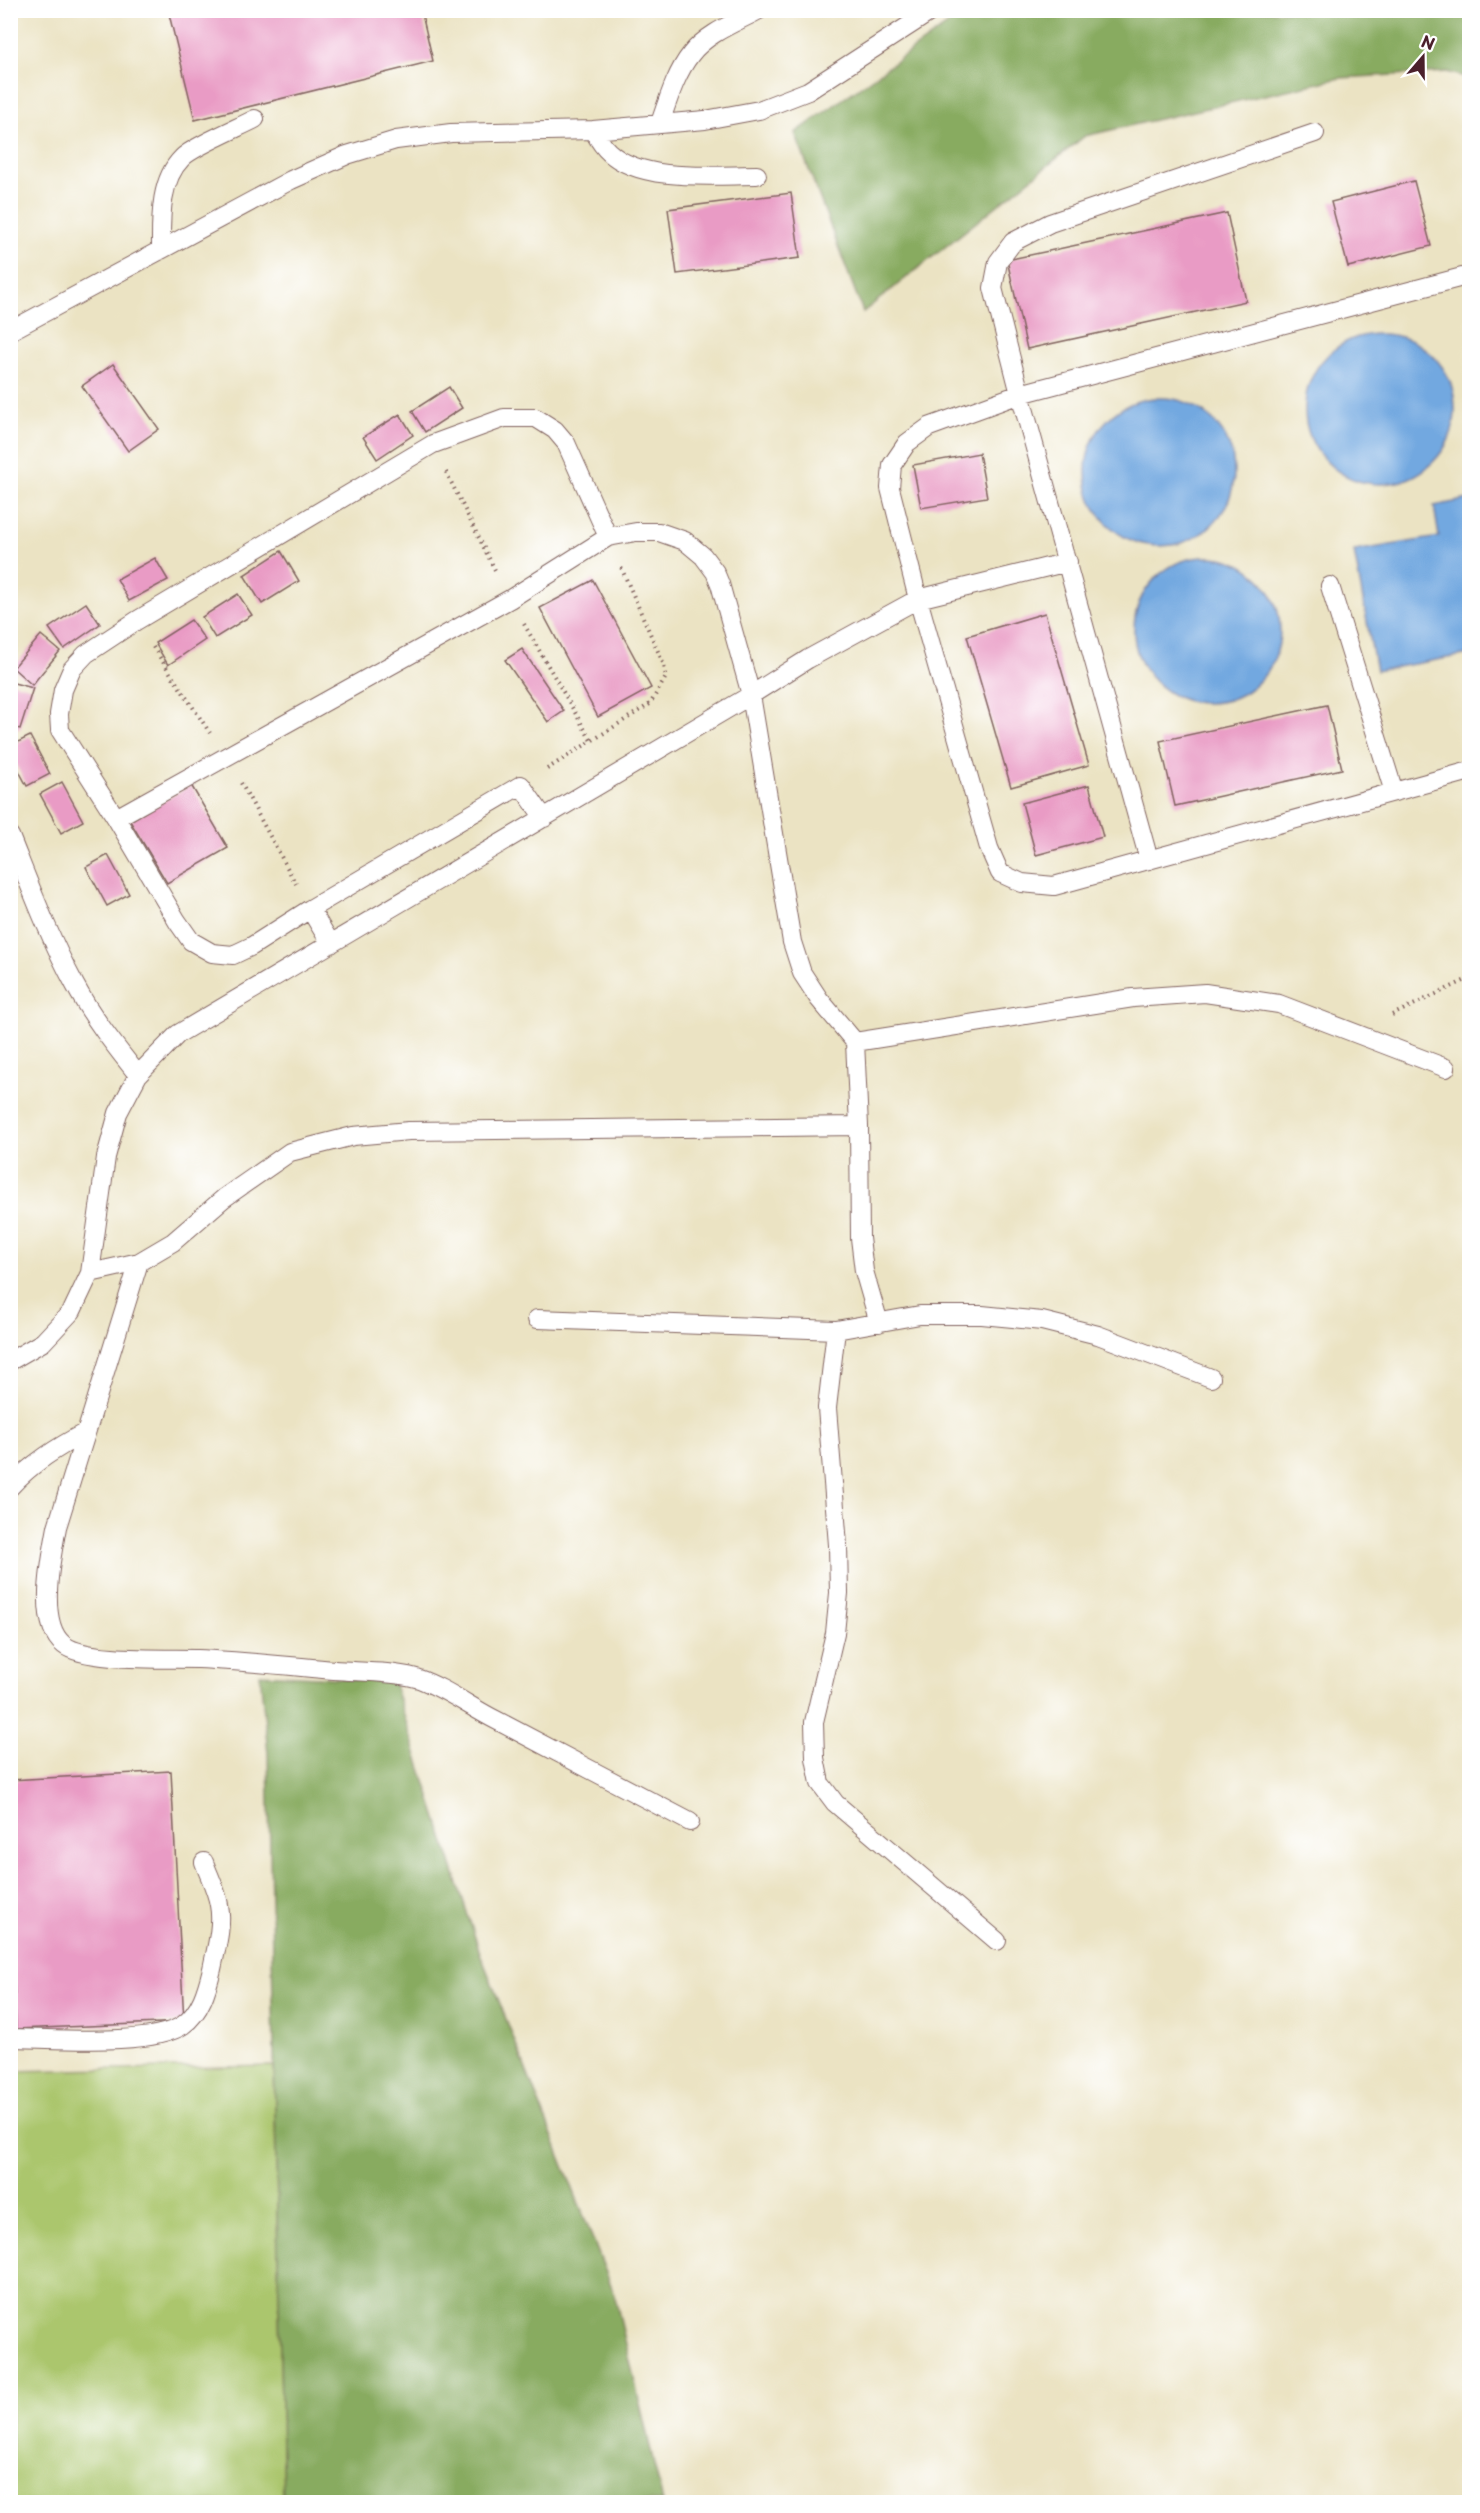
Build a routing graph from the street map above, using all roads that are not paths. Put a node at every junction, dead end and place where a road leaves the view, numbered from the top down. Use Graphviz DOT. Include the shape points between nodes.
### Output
graph roads {
  1 [pos="759,10"];
  2 [pos="933,10"];
  3 [pos="255,119"];
  4 [pos="660,123"];
  5 [pos="593,129"];
  6 [pos="1316,133"];
  7 [pos="757,175"];
  8 [pos="161,250"];
  9 [pos="1470,275"];
  10 [pos="10,331"];
  11 [pos="1020,394"];
  12 [pos="608,537"];
  13 [pos="1068,562"];
  14 [pos="1330,586"];
  15 [pos="918,599"];
  16 [pos="751,695"];
  17 [pos="1470,771"];
  18 [pos="1394,792"];
  19 [pos="116,818"];
  20 [pos="544,818"];
  21 [pos="10,836"];
  22 [pos="1149,860"];
  23 [pos="310,909"];
  24 [pos="331,944"];
  25 [pos="855,1042"];
  26 [pos="1446,1068"];
  27 [pos="138,1075"];
  28 [pos="860,1126"];
  29 [pos="139,1262"];
  30 [pos="90,1272"];
  31 [pos="537,1319"];
  32 [pos="879,1323"];
  33 [pos="836,1330"];
  34 [pos="10,1361"];
  35 [pos="1211,1378"];
  36 [pos="86,1432"];
  37 [pos="10,1487"];
  38 [pos="690,1822"];
  39 [pos="204,1862"];
  40 [pos="997,1941"];
  41 [pos="10,2038"];
  1 -- 4 [label="lane" via="712,36 692,53"];
  2 -- 4 [label="lane" via="808,91 759,110"];
  3 -- 8 [label="lane" via="183,156 165,191"];
  4 -- 5 [label="lane"];
  5 -- 7 [label="lane" via="611,154 641,169 673,176"];
  5 -- 8 [label="lane" via="396,140 347,155 291,180"];
  6 -- 11 [label="lane" via="1050,223 1013,242 998,262 993,288"];
  8 -- 10 [label="lane"];
  9 -- 11 [label="lane"];
  11 -- 13 [label="lane"];
  11 -- 15 [label="lane" via="929,427 907,443 891,465 890,488"];
  12 -- 16 [label="lane" via="658,532 685,541 703,556 720,584"];
  12 -- 19 [label="lane" via="510,599"];
  12 -- 19 [label="lane" via="566,443 536,418 504,418 433,444 136,621 86,654 72,669 63,690 60,730"];
  13 -- 15 [label="lane"];
  13 -- 22 [label="lane"];
  14 -- 18 [label="lane"];
  15 -- 16 [label="lane"];
  15 -- 22 [label="lane" via="989,848 1000,873 1022,883 1054,886"];
  16 -- 20 [label="lane"];
  16 -- 25 [label="lane" via="792,942 802,973"];
  17 -- 18 [label="lane"];
  18 -- 22 [label="lane"];
  19 -- 23 [label="lane" via="191,941 212,953 233,955"];
  20 -- 23 [label="lane" via="520,785"];
  20 -- 24 [label="lane"];
  21 -- 27 [label="lane" via="74,984"];
  23 -- 24 [label="lane"];
  24 -- 27 [label="lane" via="178,1034"];
  25 -- 26 [label="lane" via="1133,998 1205,993 1280,1004"];
  25 -- 28 [label="lane"];
  27 -- 30 [label="lane" via="118,1113 106,1157"];
  28 -- 29 [label="lane" via="409,1131 354,1136 290,1152 224,1198 173,1242"];
  28 -- 32 [label="lane" via="860,1238 864,1271"];
  29 -- 30 [label="lane"];
  29 -- 36 [label="lane"];
  30 -- 34 [label="lane" via="72,1311 44,1342"];
  31 -- 33 [label="lane"];
  32 -- 33 [label="lane"];
  32 -- 35 [label="lane" via="920,1316 982,1315 1042,1321 1098,1335"];
  33 -- 40 [label="lane" via="826,1408 839,1593 835,1633 814,1722 820,1783 835,1803"];
  36 -- 37 [label="lane" via="53,1450"];
  36 -- 38 [label="lane" via="57,1527 50,1567 49,1614 63,1645 94,1655 200,1659 416,1678"];
  39 -- 41 [label="lane" via="220,1906 218,1942 207,1991 185,2024 143,2037"];
}
